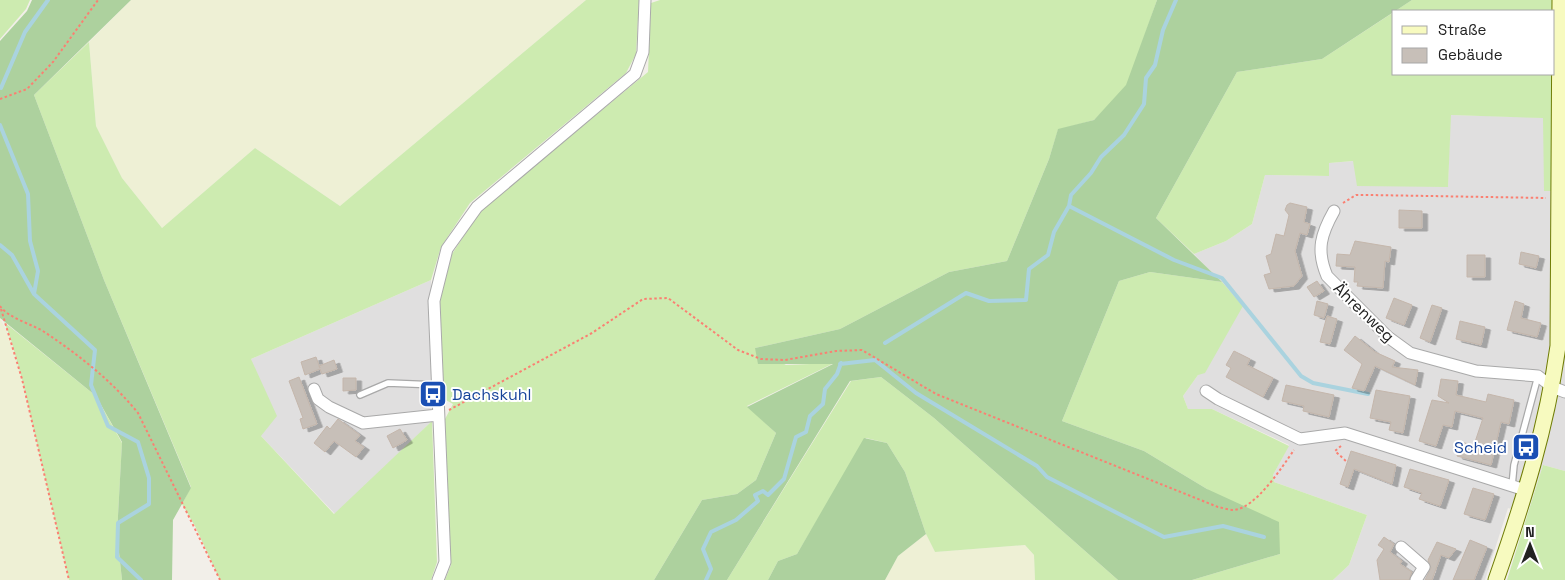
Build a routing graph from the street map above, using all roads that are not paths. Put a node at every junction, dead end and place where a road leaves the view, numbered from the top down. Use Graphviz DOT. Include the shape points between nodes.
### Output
graph roads {
  1 [pos="645,0"];
  2 [pos="1560,0"];
  3 [pos="1563,84"];
  4 [pos="1334,211"];
  5 [pos="1538,376"];
  6 [pos="437,385"];
  7 [pos="314,389"];
  8 [pos="1559,390"];
  9 [pos="1206,391"];
  10 [pos="360,395"];
  11 [pos="438,415"];
  12 [pos="1519,488"];
  13 [pos="1401,547"];
  14 [pos="438,580"];
  15 [pos="1416,580"];
  16 [pos="1496,580"];
  1 -- 6 [label="street" via="643,52 635,74 477,207 447,250 434,301"];
  2 -- 3 [label="main road"];
  3 -- 8 [label="main road" via="1559,198"];
  4 -- 5 [label="street, Ährenweg" via="1322,232 1322,262 1327,276 1388,337 1410,353 1476,370"];
  5 -- 8 [label="street"];
  5 -- 12 [label="lane" via="1514,465"];
  6 -- 10 [label="lane" via="388,383"];
  6 -- 11 [label="street"];
  7 -- 11 [label="street" via="318,399 363,422"];
  8 -- 12 [label="main road" via="1538,450"];
  9 -- 12 [label="street" via="1300,439 1335,433 1361,438"];
  11 -- 14 [label="street" via="445,562"];
  12 -- 16 [label="main road"];
  13 -- 15 [label="street" via="1424,567"];
}
